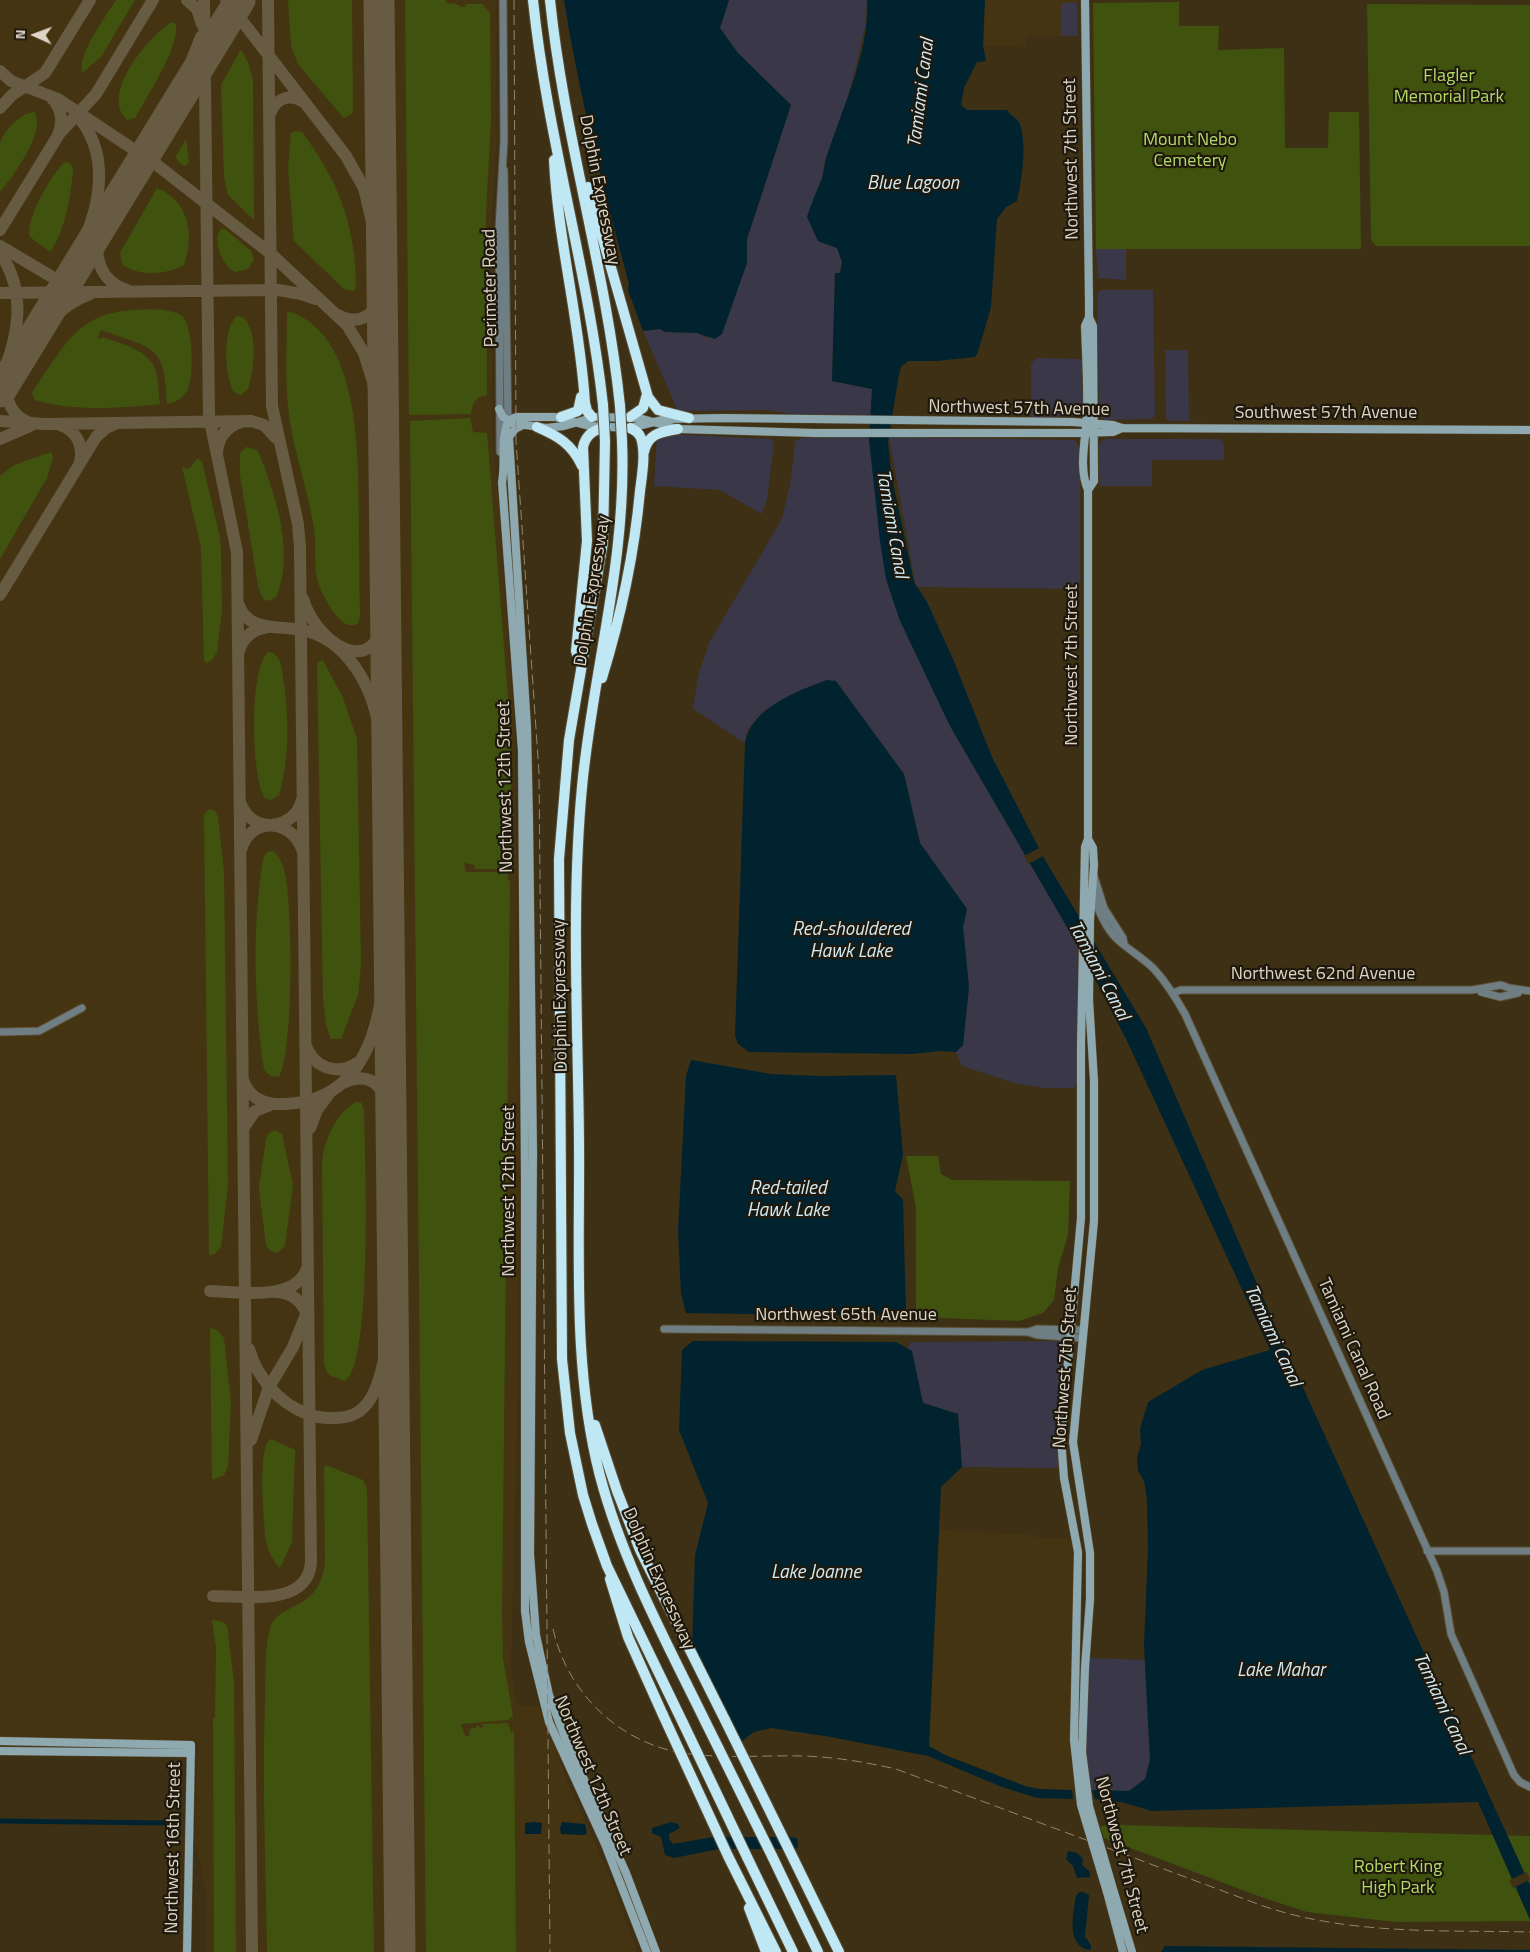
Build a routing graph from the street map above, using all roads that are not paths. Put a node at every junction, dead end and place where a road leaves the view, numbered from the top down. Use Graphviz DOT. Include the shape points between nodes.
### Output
graph roads {
  1 [pos="503,0"];
  2 [pos="533,0"];
  3 [pos="550,0"];
  4 [pos="1085,0"];
  5 [pos="553,124"];
  6 [pos="573,141"];
  7 [pos="503,155"];
  8 [pos="1090,317"];
  9 [pos="584,389"];
  10 [pos="647,394"];
  11 [pos="499,409"];
  12 [pos="561,417"];
  13 [pos="592,417"];
  14 [pos="689,418"];
  15 [pos="724,418"];
  16 [pos="508,421"];
  17 [pos="537,422"];
  18 [pos="576,422"];
  19 [pos="958,422"];
  20 [pos="980,422"];
  21 [pos="630,423"];
  22 [pos="653,423"];
  23 [pos="1086,423"];
  24 [pos="1094,424"];
  25 [pos="520,426"];
  26 [pos="606,427"];
  27 [pos="1122,428"];
  28 [pos="683,429"];
  29 [pos="1530,430"];
  30 [pos="936,432"];
  31 [pos="960,432"];
  32 [pos="1085,433"];
  33 [pos="1094,433"];
  34 [pos="508,437"];
  35 [pos="642,458"];
  36 [pos="585,473"];
  37 [pos="502,482"];
  38 [pos="1088,490"];
  39 [pos="581,667"];
  40 [pos="592,710"];
  41 [pos="1088,839"];
  42 [pos="1084,859"];
  43 [pos="1094,876"];
  44 [pos="1092,892"];
  45 [pos="1124,943"];
  46 [pos="1495,991"];
  47 [pos="1505,991"];
  48 [pos="1528,991"];
  49 [pos="1173,993"];
  50 [pos="82,1008"];
  51 [pos="0,1032"];
  52 [pos="664,1329"];
  53 [pos="1071,1333"];
  54 [pos="1083,1334"];
  55 [pos="585,1395"];
  56 [pos="1427,1551"];
  57 [pos="1530,1551"];
  58 [pos="607,1566"];
  59 [pos="0,1742"];
  60 [pos="0,1751"];
  61 [pos="191,1753"];
  62 [pos="1526,1786"];
  63 [pos="1085,1805"];
  64 [pos="728,1856"];
  65 [pos="1110,1891"];
  66 [pos="827,1928"];
  67 [pos="187,1952"];
  68 [pos="647,1952"];
  69 [pos="656,1952"];
  70 [pos="766,1952"];
  71 [pos="776,1952"];
  72 [pos="793,1952"];
  73 [pos="819,1952"];
  74 [pos="838,1952"];
  75 [pos="844,1952"];
  76 [pos="1123,1952"];
  77 [pos="1132,1952"];
  1 -- 7 [label="street, Perimeter Road"];
  2 -- 5 [label="highway, Dolphin Expressway"];
  3 -- 6 [label="highway, Dolphin Expressway"];
  4 -- 8 [label="main road, Northwest 7th Street"];
  5 -- 9 [label="highway" via="556,207"];
  5 -- 39 [label="highway, Dolphin Expressway, bridge" via="595,346 605,441 603,542"];
  6 -- 10 [label="highway"];
  6 -- 40 [label="highway, Dolphin Expressway, bridge" via="611,344 622,441 623,501 618,554"];
  7 -- 11 [label="street, Perimeter Road" via="499,229"];
  7 -- 16 [label="street, Perimeter Road"];
  8 -- 23 [label="main road, Northwest 7th Street" via="1086,326"];
  8 -- 24 [label="main road, Northwest 7th Street" via="1093,326"];
  9 -- 12 [label="highway" via="578,411"];
  9 -- 13 [label="highway" via="586,408"];
  10 -- 14 [label="highway" via="658,410"];
  10 -- 21 [label="highway" via="643,408"];
  11 -- 16 [label="main road"];
  11 -- 37 [label="street, Northwest 12th Street"];
  12 -- 17 [label="main road, Northwest 57th Avenue"];
  12 -- 18 [label="main road"];
  13 -- 18 [label="main road, Northwest 57th Avenue"];
  13 -- 21 [label="main road, Northwest 57th Avenue"];
  14 -- 15 [label="main road, Northwest 57th Avenue"];
  14 -- 22 [label="main road, Northwest 57th Avenue"];
  15 -- 19 [label="main road, Northwest 57th Avenue"];
  15 -- 28 [label="main road"];
  16 -- 17 [label="main road, Northwest 57th Avenue" via="512,418"];
  16 -- 25 [label="main road, Northwest 57th Avenue"];
  16 -- 34 [label="street, Northwest 12th Street"];
  16 -- 37 [label="main road" via="503,436 505,467"];
  17 -- 18 [label="main road, Northwest 57th Avenue" via="560,427"];
  17 -- 25 [label="main road, Northwest 57th Avenue"];
  17 -- 36 [label="highway" via="568,444"];
  18 -- 26 [label="main road, Northwest 57th Avenue"];
  19 -- 20 [label="main road, Northwest 57th Avenue"];
  19 -- 30 [label="main road" via="951,428"];
  20 -- 23 [label="main road, Northwest 57th Avenue"];
  20 -- 31 [label="main road" via="966,426"];
  21 -- 22 [label="main road, Northwest 57th Avenue"];
  21 -- 26 [label="main road, Northwest 57th Avenue"];
  21 -- 35 [label="highway" via="640,436"];
  22 -- 28 [label="main road, Northwest 57th Avenue"];
  23 -- 24 [label="main road, Northwest 57th Avenue"];
  23 -- 32 [label="main road, Northwest 7th Street"];
  24 -- 27 [label="main road, Northwest 57th Avenue" via="1113,424"];
  24 -- 33 [label="main road, Northwest 7th Street"];
  25 -- 34 [label="main road"];
  26 -- 36 [label="highway" via="591,432 584,440"];
  27 -- 29 [label="main road, Southwest 57th Avenue"];
  27 -- 33 [label="main road, Northwest 57th Avenue"];
  28 -- 30 [label="main road, Northwest 57th Avenue"];
  28 -- 35 [label="highway" via="653,435"];
  30 -- 31 [label="main road, Northwest 57th Avenue"];
  31 -- 32 [label="main road, Northwest 57th Avenue"];
  32 -- 33 [label="main road, Northwest 57th Avenue"];
  32 -- 38 [label="main road, Northwest 7th Street" via="1084,480"];
  33 -- 38 [label="main road, Northwest 7th Street" via="1094,481"];
  34 -- 69 [label="main road, Northwest 12th Street" via="527,728 529,821 532,1610 541,1665 552,1705 626,1873"];
  35 -- 40 [label="highway" via="636,532 627,586"];
  36 -- 39 [label="highway" via="587,541 576,651"];
  37 -- 68 [label="main road, Northwest 12th Street" via="522,751 525,1610 531,1650 549,1722 612,1859"];
  38 -- 41 [label="main road, Northwest 7th Street"];
  39 -- 58 [label="highway, Dolphin Expressway" via="566,766 559,860 561,1342 566,1408 576,1466"];
  40 -- 55 [label="highway, Dolphin Expressway" via="580,806 576,890 581,1323"];
  41 -- 42 [label="main road, Northwest 7th Street"];
  41 -- 43 [label="main road, Northwest 7th Street" via="1094,848"];
  42 -- 44 [label="main road"];
  42 -- 53 [label="main road, Northwest 7th Street" via="1081,1218"];
  43 -- 44 [label="main road, Northwest 7th Street"];
  43 -- 45 [label="street, Tamiami Canal Road" via="1104,908"];
  44 -- 45 [label="street, Tamiami Canal Road" via="1108,926"];
  44 -- 54 [label="main road, Northwest 7th Street" via="1090,1030 1094,1081 1094,1221"];
  45 -- 49 [label="street, Tamiami Canal Road" via="1153,968"];
  46 -- 47 [label="street" via="1500,997"];
  46 -- 47 [label="street" via="1499,985"];
  46 -- 49 [label="street, Northwest 62nd Avenue" via="1181,990"];
  47 -- 48 [label="street"];
  49 -- 56 [label="street, Tamiami Canal Road" via="1208,1061"];
  50 -- 51 [label="street" via="39,1031"];
  52 -- 53 [label="street, Northwest 65th Avenue"];
  53 -- 54 [label="street, Northwest 65th Avenue"];
  53 -- 63 [label="main road, Northwest 7th Street" via="1061,1449 1078,1552 1074,1740 1076,1775"];
  54 -- 63 [label="main road, Northwest 7th Street" via="1073,1442 1090,1554 1082,1752"];
  55 -- 66 [label="highway, bridge" via="634,1535"];
  55 -- 73 [label="highway, Dolphin Expressway, bridge" via="597,1463 618,1535"];
  56 -- 57 [label="street"];
  56 -- 62 [label="street, Tamiami Canal Road" via="1443,1586 1451,1634 1514,1775"];
  58 -- 64 [label="highway, bridge" via="628,1638"];
  58 -- 72 [label="highway, Dolphin Expressway, bridge"];
  59 -- 61 [label="main road, Northwest 16th Street" via="190,1744"];
  60 -- 61 [label="main road"];
  61 -- 67 [label="main road, Northwest 16th Street"];
  63 -- 65 [label="main road, Northwest 7th Street, bridge"];
  64 -- 70 [label="highway"];
  64 -- 71 [label="highway"];
  65 -- 76 [label="main road, Northwest 7th Street"];
  65 -- 77 [label="main road, Northwest 7th Street"];
  66 -- 74 [label="highway"];
  66 -- 75 [label="highway"];
}
